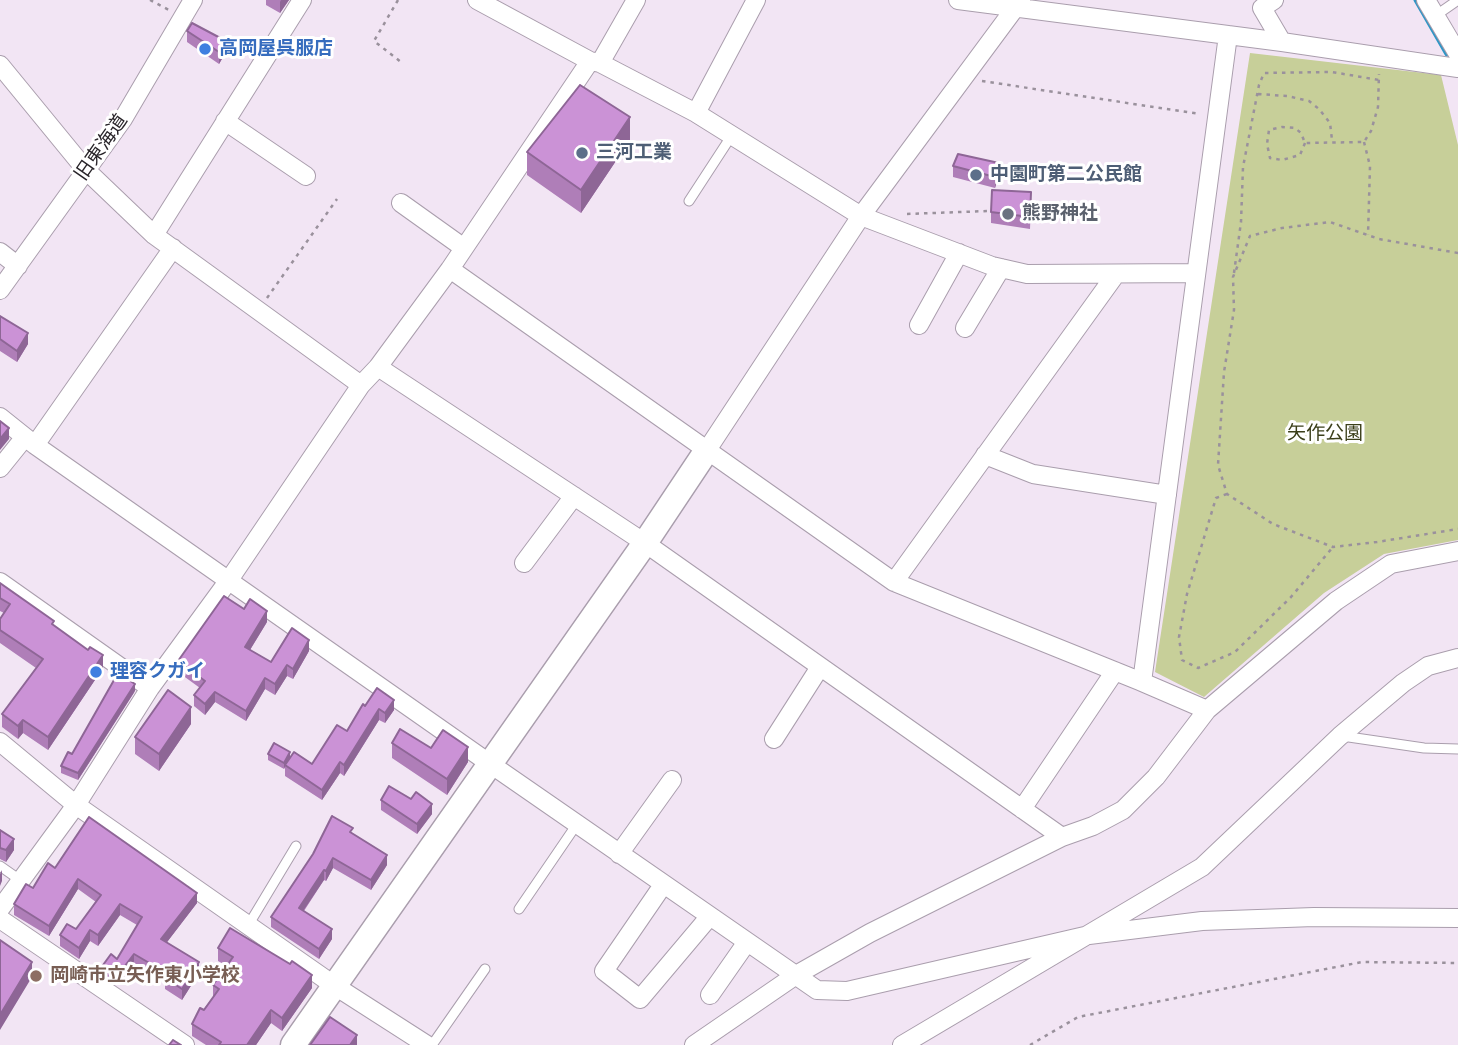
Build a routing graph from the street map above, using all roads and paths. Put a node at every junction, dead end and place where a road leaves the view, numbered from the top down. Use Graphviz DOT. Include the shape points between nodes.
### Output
graph roads {
  1 [pos="194,0"];
  2 [pos="302,0"];
  3 [pos="398,0"];
  4 [pos="477,0"];
  5 [pos="636,0"];
  6 [pos="755,0"];
  7 [pos="958,0"];
  8 [pos="1274,0"];
  9 [pos="1426,0"];
  10 [pos="1458,0"];
  11 [pos="1018,4"];
  12 [pos="1435,16"];
  13 [pos="1228,34"];
  14 [pos="1282,42"];
  15 [pos="1458,54"];
  16 [pos="1380,56"];
  17 [pos="401,62"];
  18 [pos="595,62"];
  19 [pos="0,65"];
  20 [pos="1458,68"];
  21 [pos="963,78"];
  22 [pos="1379,80"];
  23 [pos="1257,94"];
  24 [pos="696,113"];
  25 [pos="1217,117"];
  26 [pos="225,121"];
  27 [pos="732,135"];
  28 [pos="1332,140"];
  29 [pos="1364,142"];
  30 [pos="1305,143"];
  31 [pos="86,170"];
  32 [pos="306,176"];
  33 [pos="337,200"];
  34 [pos="689,201"];
  35 [pos="401,203"];
  36 [pos="988,211"];
  37 [pos="899,214"];
  38 [pos="861,216"];
  39 [pos="154,234"];
  40 [pos="1368,235"];
  41 [pos="173,248"];
  42 [pos="464,248"];
  43 [pos="0,252"];
  44 [pos="959,253"];
  45 [pos="1458,253"];
  46 [pos="18,266"];
  47 [pos="1001,268"];
  48 [pos="450,269"];
  49 [pos="1196,273"];
  50 [pos="1116,274"];
  51 [pos="1233,277"];
  52 [pos="0,290"];
  53 [pos="259,309"];
  54 [pos="919,326"];
  55 [pos="965,328"];
  56 [pos="378,367"];
  57 [pos="360,385"];
  58 [pos="0,418"];
  59 [pos="30,441"];
  60 [pos="707,450"];
  61 [pos="985,455"];
  62 [pos="0,468"];
  63 [pos="1227,494"];
  64 [pos="1167,495"];
  65 [pos="574,496"];
  66 [pos="1458,529"];
  67 [pos="645,543"];
  68 [pos="1333,547"];
  69 [pos="1458,551"];
  70 [pos="524,563"];
  71 [pos="229,580"];
  72 [pos="0,582"];
  73 [pos="894,582"];
  74 [pos="1458,658"];
  75 [pos="820,667"];
  76 [pos="1115,671"];
  77 [pos="1142,682"];
  78 [pos="150,688"];
  79 [pos="1206,710"];
  80 [pos="1340,736"];
  81 [pos="774,739"];
  82 [pos="0,742"];
  83 [pos="1458,748"];
  84 [pos="489,763"];
  85 [pos="672,780"];
  86 [pos="76,804"];
  87 [pos="1022,808"];
  88 [pos="577,824"];
  89 [pos="1062,837"];
  90 [pos="296,846"];
  91 [pos="619,854"];
  92 [pos="0,866"];
  93 [pos="20,880"];
  94 [pos="663,885"];
  95 [pos="0,909"];
  96 [pos="520,909"];
  97 [pos="710,916"];
  98 [pos="1458,918"];
  99 [pos="0,919"];
  100 [pos="249,924"];
  101 [pos="1090,935"];
  102 [pos="747,942"];
  103 [pos="1458,963"];
  104 [pos="485,970"];
  105 [pos="796,975"];
  106 [pos="335,985"];
  107 [pos="710,995"];
  108 [pos="161,1038"];
  109 [pos="185,1045"];
  110 [pos="293,1045"];
  111 [pos="430,1045"];
  112 [pos="694,1045"];
  113 [pos="902,1045"];
  114 [pos="1030,1045"];
  1 -- 31 [label="street, 旧東海道" via="123,119"];
  2 -- 26 [label="street"];
  3 -- 17 [label="path" via="374,41"];
  4 -- 18 [label="street"];
  5 -- 18 [label="street"];
  6 -- 24 [label="street"];
  7 -- 11 [label="street"];
  8 -- 14 [label="street" via="1262,8"];
  9 -- 12 [label="street"];
  10 -- 12 [label="lane"];
  11 -- 13 [label="street"];
  11 -- 21 [label="street"];
  12 -- 15 [label="street"];
  13 -- 14 [label="street"];
  13 -- 25 [label="street"];
  14 -- 16 [label="street"];
  16 -- 20 [label="street"];
  16 -- 22 [label="path"];
  18 -- 24 [label="street"];
  18 -- 42 [label="street"];
  19 -- 31 [label="street"];
  21 -- 25 [label="path"];
  21 -- 38 [label="street"];
  22 -- 23 [label="path" via="1332,72 1264,73"];
  22 -- 29 [label="path" via="1378,107"];
  23 -- 28 [label="path" via="1309,101 1330,123"];
  23 -- 51 [label="path" via="1243,167"];
  24 -- 27 [label="street"];
  25 -- 49 [label="street"];
  26 -- 32 [label="street"];
  26 -- 39 [label="street"];
  27 -- 34 [label="lane"];
  27 -- 38 [label="street"];
  29 -- 30 [label="path"];
  29 -- 40 [label="path" via="1370,166"];
  30 -- 30 [label="path" via="1295,128 1269,130 1270,158 1300,155"];
  31 -- 39 [label="street"];
  31 -- 46 [label="street, 旧東海道"];
  33 -- 53 [label="path"];
  35 -- 42 [label="street"];
  36 -- 37 [label="path"];
  38 -- 44 [label="street"];
  38 -- 60 [label="street"];
  39 -- 41 [label="street"];
  40 -- 45 [label="path"];
  40 -- 51 [label="path" via="1330,222 1250,236"];
  41 -- 53 [label="street"];
  41 -- 59 [label="street"];
  42 -- 48 [label="street"];
  43 -- 46 [label="street"];
  44 -- 47 [label="street"];
  44 -- 54 [label="street"];
  46 -- 52 [label="street, 旧東海道"];
  47 -- 50 [label="street" via="1027,274"];
  47 -- 55 [label="street"];
  48 -- 56 [label="street"];
  48 -- 60 [label="street"];
  49 -- 50 [label="street"];
  49 -- 64 [label="street"];
  50 -- 61 [label="street"];
  51 -- 63 [label="path" via="1234,310 1224,372 1218,465"];
  53 -- 57 [label="street"];
  56 -- 57 [label="street"];
  56 -- 65 [label="street"];
  57 -- 71 [label="street"];
  58 -- 59 [label="street"];
  59 -- 62 [label="street"];
  59 -- 71 [label="street"];
  60 -- 67 [label="street"];
  60 -- 73 [label="street"];
  61 -- 64 [label="street" via="1032,474"];
  61 -- 73 [label="street"];
  63 -- 68 [label="path" via="1273,524"];
  63 -- 68 [label="path" via="1216,498 1179,637 1182,660 1198,668 1235,652"];
  64 -- 77 [label="street"];
  65 -- 67 [label="street"];
  65 -- 70 [label="street"];
  66 -- 68 [label="path"];
  67 -- 75 [label="street"];
  67 -- 84 [label="street"];
  69 -- 79 [label="street" via="1391,564 1336,601"];
  71 -- 78 [label="street"];
  71 -- 84 [label="street"];
  72 -- 78 [label="street"];
  73 -- 76 [label="street"];
  74 -- 80 [label="street" via="1428,666"];
  75 -- 81 [label="street"];
  75 -- 87 [label="street"];
  76 -- 77 [label="street"];
  76 -- 87 [label="street"];
  77 -- 79 [label="street"];
  78 -- 86 [label="street"];
  79 -- 89 [label="street" via="1156,776 1123,810"];
  80 -- 83 [label="lane"];
  80 -- 101 [label="street" via="1202,867"];
  82 -- 86 [label="street"];
  84 -- 88 [label="street"];
  84 -- 106 [label="street"];
  85 -- 91 [label="street"];
  86 -- 93 [label="street"];
  86 -- 100 [label="street"];
  87 -- 89 [label="street"];
  88 -- 91 [label="street"];
  88 -- 96 [label="lane"];
  89 -- 105 [label="street"];
  90 -- 100 [label="lane"];
  91 -- 94 [label="street"];
  92 -- 93 [label="lane"];
  93 -- 95 [label="street"];
  94 -- 97 [label="street"];
  94 -- 97 [label="street" via="604,971 640,999"];
  97 -- 102 [label="street"];
  98 -- 101 [label="street" via="1314,916 1202,921"];
  99 -- 108 [label="street"];
  100 -- 106 [label="street"];
  101 -- 105 [label="street" via="847,991 817,990"];
  101 -- 113 [label="street"];
  102 -- 105 [label="street"];
  102 -- 107 [label="street"];
  103 -- 114 [label="path" via="1362,962 1078,1017"];
  104 -- 111 [label="lane"];
  105 -- 112 [label="street"];
  106 -- 110 [label="street"];
  106 -- 111 [label="street"];
  108 -- 109 [label="street"];
}
